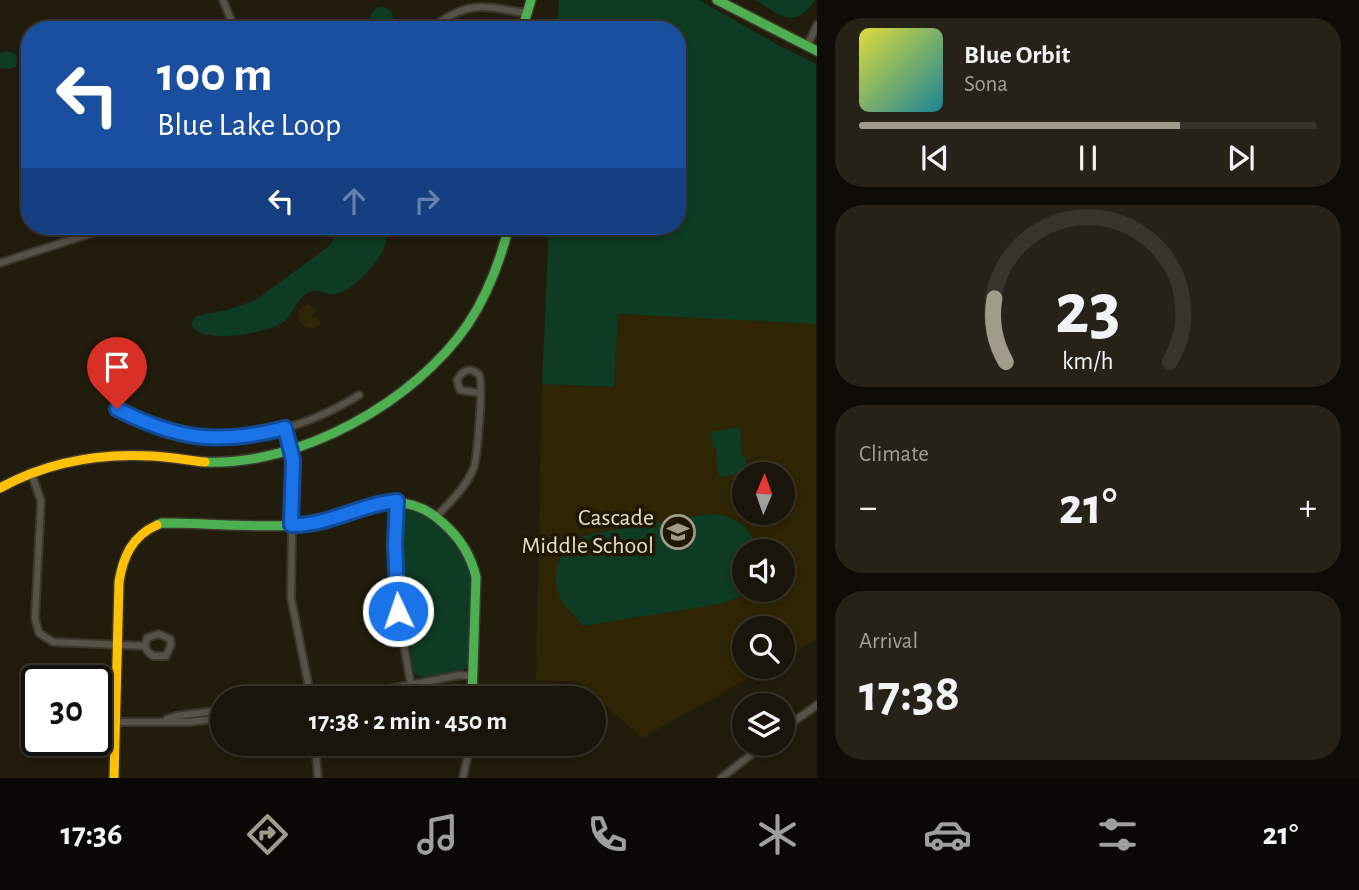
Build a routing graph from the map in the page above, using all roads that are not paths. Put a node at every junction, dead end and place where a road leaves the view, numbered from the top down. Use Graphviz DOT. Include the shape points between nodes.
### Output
graph roads {
  1 [pos="223,0"];
  2 [pos="531,0"];
  3 [pos="717,0"];
  4 [pos="525,13"];
  5 [pos="231,21"];
  6 [pos="441,21"];
  7 [pos="524,21"];
  8 [pos="817,25"];
  9 [pos="807,46"];
  10 [pos="817,51"];
  11 [pos="86,235"];
  12 [pos="507,235"];
  13 [pos="0,263"];
  14 [pos="481,393"];
  15 [pos="359,395"];
  16 [pos="117,409"];
  17 [pos="285,428"];
  18 [pos="292,450"];
  19 [pos="31,472"];
  20 [pos="0,488"];
  21 [pos="397,501"];
  22 [pos="438,515"];
  23 [pos="291,525"];
  24 [pos="117,645"];
  25 [pos="145,646"];
  26 [pos="472,676"];
  27 [pos="411,685"];
  28 [pos="308,686"];
  29 [pos="406,686"];
  30 [pos="472,686"];
  31 [pos="817,705"];
  32 [pos="210,712"];
  33 [pos="165,720"];
  34 [pos="210,720"];
  35 [pos="795,721"];
  36 [pos="116,722"];
  37 [pos="316,756"];
  38 [pos="468,756"];
  39 [pos="749,756"];
  40 [pos="114,778"];
  41 [pos="318,778"];
  42 [pos="463,778"];
  43 [pos="721,778"];
  1 -- 5 [label="street"];
  2 -- 4 [label="street"];
  3 -- 9 [label="street"];
  4 -- 6 [label="street" via="466,6"];
  4 -- 7 [label="street"];
  8 -- 9 [label="street"];
  9 -- 10 [label="street"];
  11 -- 13 [label="street"];
  12 -- 18 [label="street" via="472,318 417,382 358,422"];
  14 -- 14 [label="street" via="479,374 462,373 457,380 460,390"];
  14 -- 22 [label="street" via="474,467"];
  15 -- 17 [label="street"];
  16 -- 17 [label="street" via="149,425 205,438"];
  17 -- 18 [label="street"];
  18 -- 19 [label="street" via="225,462 92,457"];
  18 -- 23 [label="street"];
  19 -- 20 [label="street"];
  19 -- 24 [label="street" via="41,501 35,619 39,633 53,642"];
  21 -- 22 [label="street"];
  21 -- 23 [label="street" via="328,522"];
  21 -- 27 [label="street" via="398,611"];
  22 -- 26 [label="street" via="467,551 476,578"];
  23 -- 24 [label="street" via="162,523 135,537 121,565"];
  23 -- 28 [label="street" via="290,598"];
  24 -- 25 [label="street"];
  24 -- 36 [label="street"];
  25 -- 25 [label="street" via="159,657 166,656 172,645 159,634 147,638"];
  26 -- 27 [label="street"];
  26 -- 30 [label="street"];
  27 -- 29 [label="street"];
  31 -- 35 [label="street"];
  32 -- 33 [label="street"];
  33 -- 34 [label="street"];
  33 -- 36 [label="street"];
  36 -- 40 [label="street"];
  37 -- 41 [label="street"];
  38 -- 42 [label="street"];
  39 -- 43 [label="street"];
}
